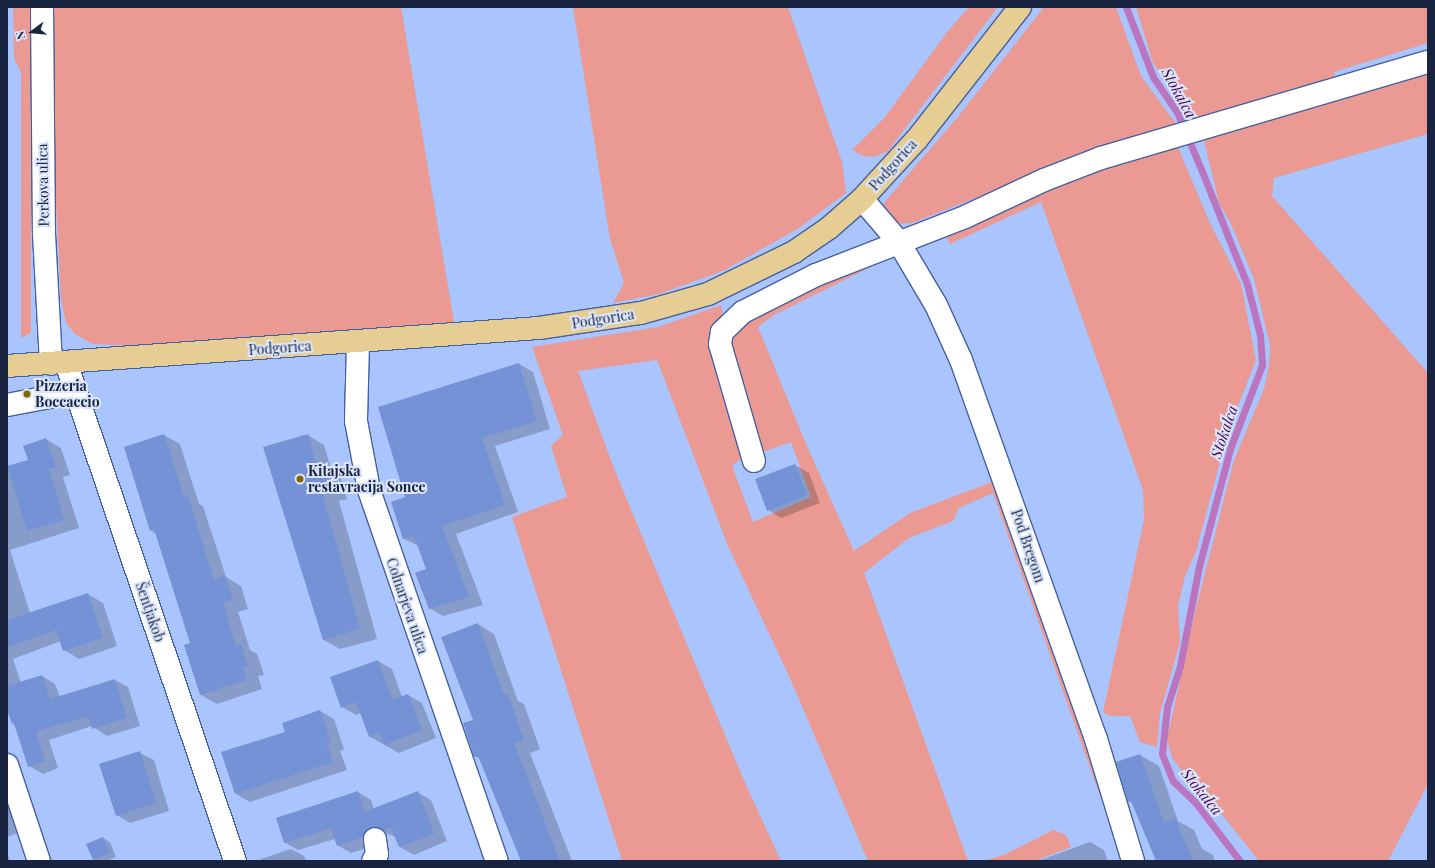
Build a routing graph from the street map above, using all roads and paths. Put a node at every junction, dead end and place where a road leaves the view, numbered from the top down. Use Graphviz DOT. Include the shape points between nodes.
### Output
graph roads {
  1 [pos="42,7"];
  2 [pos="1020,7"];
  3 [pos="1428,62"];
  4 [pos="862,199"];
  5 [pos="898,241"];
  6 [pos="358,343"];
  7 [pos="58,363"];
  8 [pos="7,366"];
  9 [pos="76,392"];
  10 [pos="7,405"];
  11 [pos="754,461"];
  12 [pos="7,765"];
  13 [pos="375,839"];
  14 [pos="39,861"];
  15 [pos="235,861"];
  16 [pos="373,861"];
  17 [pos="497,861"];
  18 [pos="1133,861"];
  1 -- 7 [label="street, Perkova ulica" via="43,226"];
  2 -- 4 [label="main road, Podgorica" via="917,139"];
  3 -- 5 [label="street" via="1101,158 1044,180 967,216"];
  4 -- 5 [label="street, Pod Bregom"];
  4 -- 6 [label="main road, Podgorica" via="829,228 794,252 742,280 680,303 641,313 574,324"];
  5 -- 11 [label="street" via="816,275 743,312 722,332 720,344 724,364"];
  5 -- 18 [label="street, Pod Bregom" via="936,305 960,360 1096,739"];
  6 -- 7 [label="main road, Podgorica"];
  6 -- 17 [label="street, Colnarjeva ulica" via="356,421 369,490"];
  7 -- 8 [label="main road, Podgorica"];
  7 -- 9 [label="street, Šentjakob"];
  9 -- 10 [label="street"];
  9 -- 15 [label="street, Šentjakob"];
  12 -- 14 [label="street"];
  13 -- 16 [label="street" via="377,854"];
}
